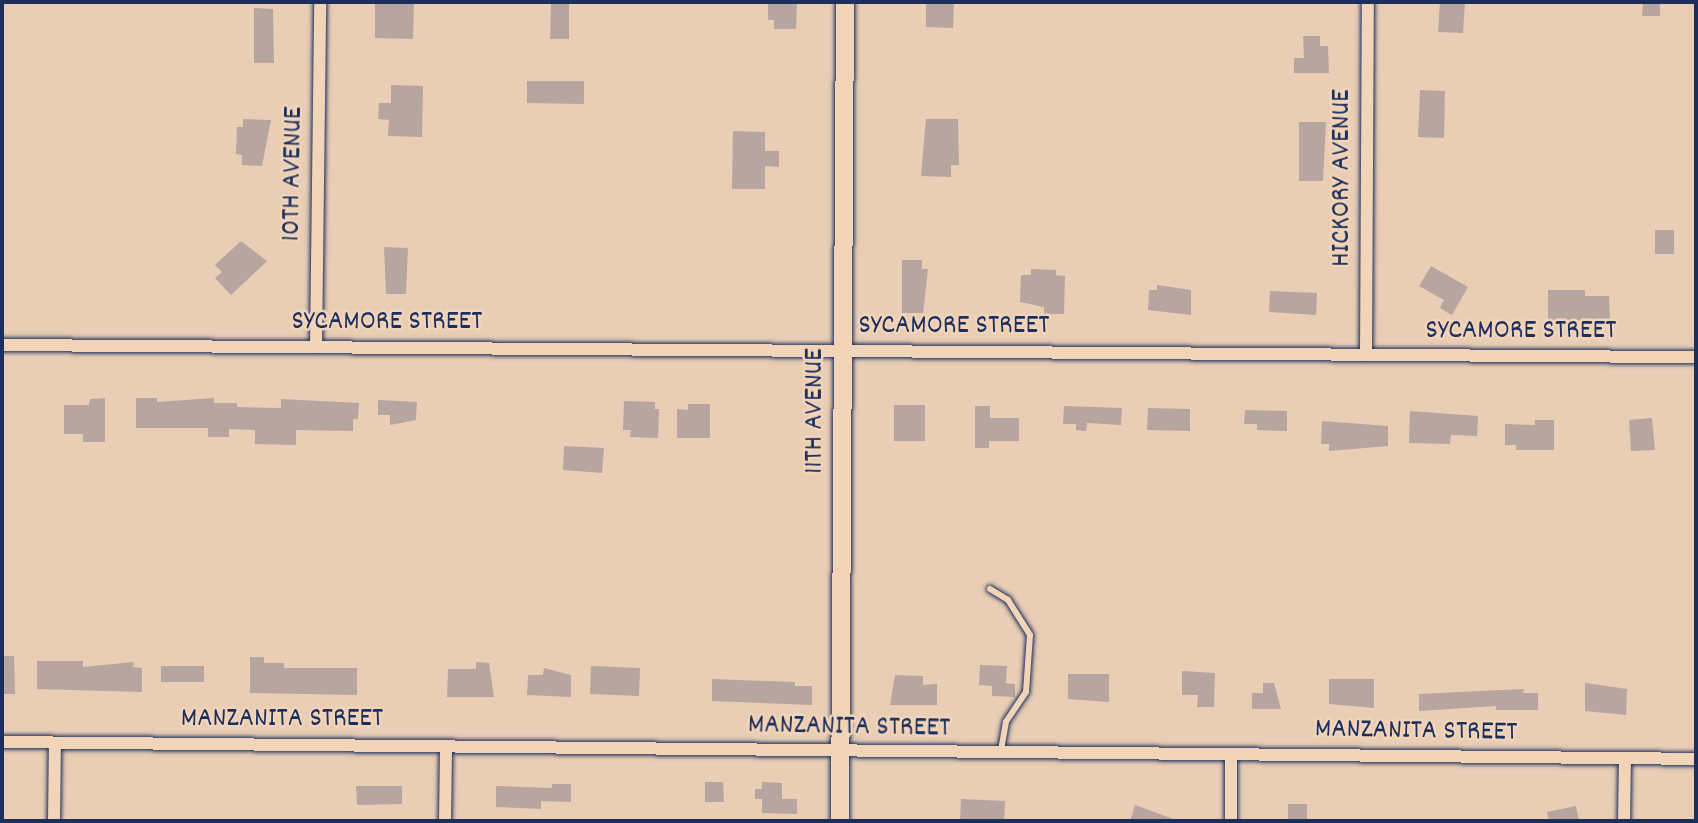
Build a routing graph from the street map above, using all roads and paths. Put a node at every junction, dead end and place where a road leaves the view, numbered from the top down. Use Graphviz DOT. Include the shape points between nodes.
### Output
graph roads {
  1 [pos="320,2"];
  2 [pos="845,2"];
  3 [pos="1368,2"];
  4 [pos="2,345"];
  5 [pos="316,347"];
  6 [pos="842,351"];
  7 [pos="1366,355"];
  8 [pos="1696,357"];
  9 [pos="990,589"];
  10 [pos="2,742"];
  11 [pos="55,743"];
  12 [pos="446,746"];
  13 [pos="840,753"];
  14 [pos="1001,753"];
  15 [pos="1231,754"];
  16 [pos="1625,758"];
  17 [pos="1696,760"];
  18 [pos="54,821"];
  19 [pos="445,821"];
  20 [pos="839,821"];
  21 [pos="1231,821"];
  22 [pos="1625,821"];
  1 -- 5 [label="street, 10TH AVENUE"];
  2 -- 6 [label="main road, 11TH AVENUE"];
  3 -- 7 [label="street, HICKORY AVENUE"];
  4 -- 5 [label="street, SYCAMORE STREET"];
  5 -- 6 [label="street, SYCAMORE STREET"];
  6 -- 7 [label="street, SYCAMORE STREET"];
  6 -- 13 [label="main road, 11TH AVENUE"];
  7 -- 8 [label="street, SYCAMORE STREET"];
  9 -- 14 [label="lane" via="1008,600 1030,635 1026,692 1006,722"];
  10 -- 11 [label="street, MANZANITA STREET"];
  11 -- 12 [label="street, MANZANITA STREET"];
  11 -- 18 [label="street"];
  12 -- 13 [label="street, MANZANITA STREET"];
  12 -- 19 [label="street"];
  13 -- 14 [label="street, MANZANITA STREET"];
  13 -- 20 [label="main road, 11TH AVENUE"];
  14 -- 15 [label="street, MANZANITA STREET"];
  15 -- 16 [label="street, MANZANITA STREET"];
  15 -- 21 [label="street"];
  16 -- 17 [label="street, MANZANITA STREET"];
  16 -- 22 [label="street"];
}
